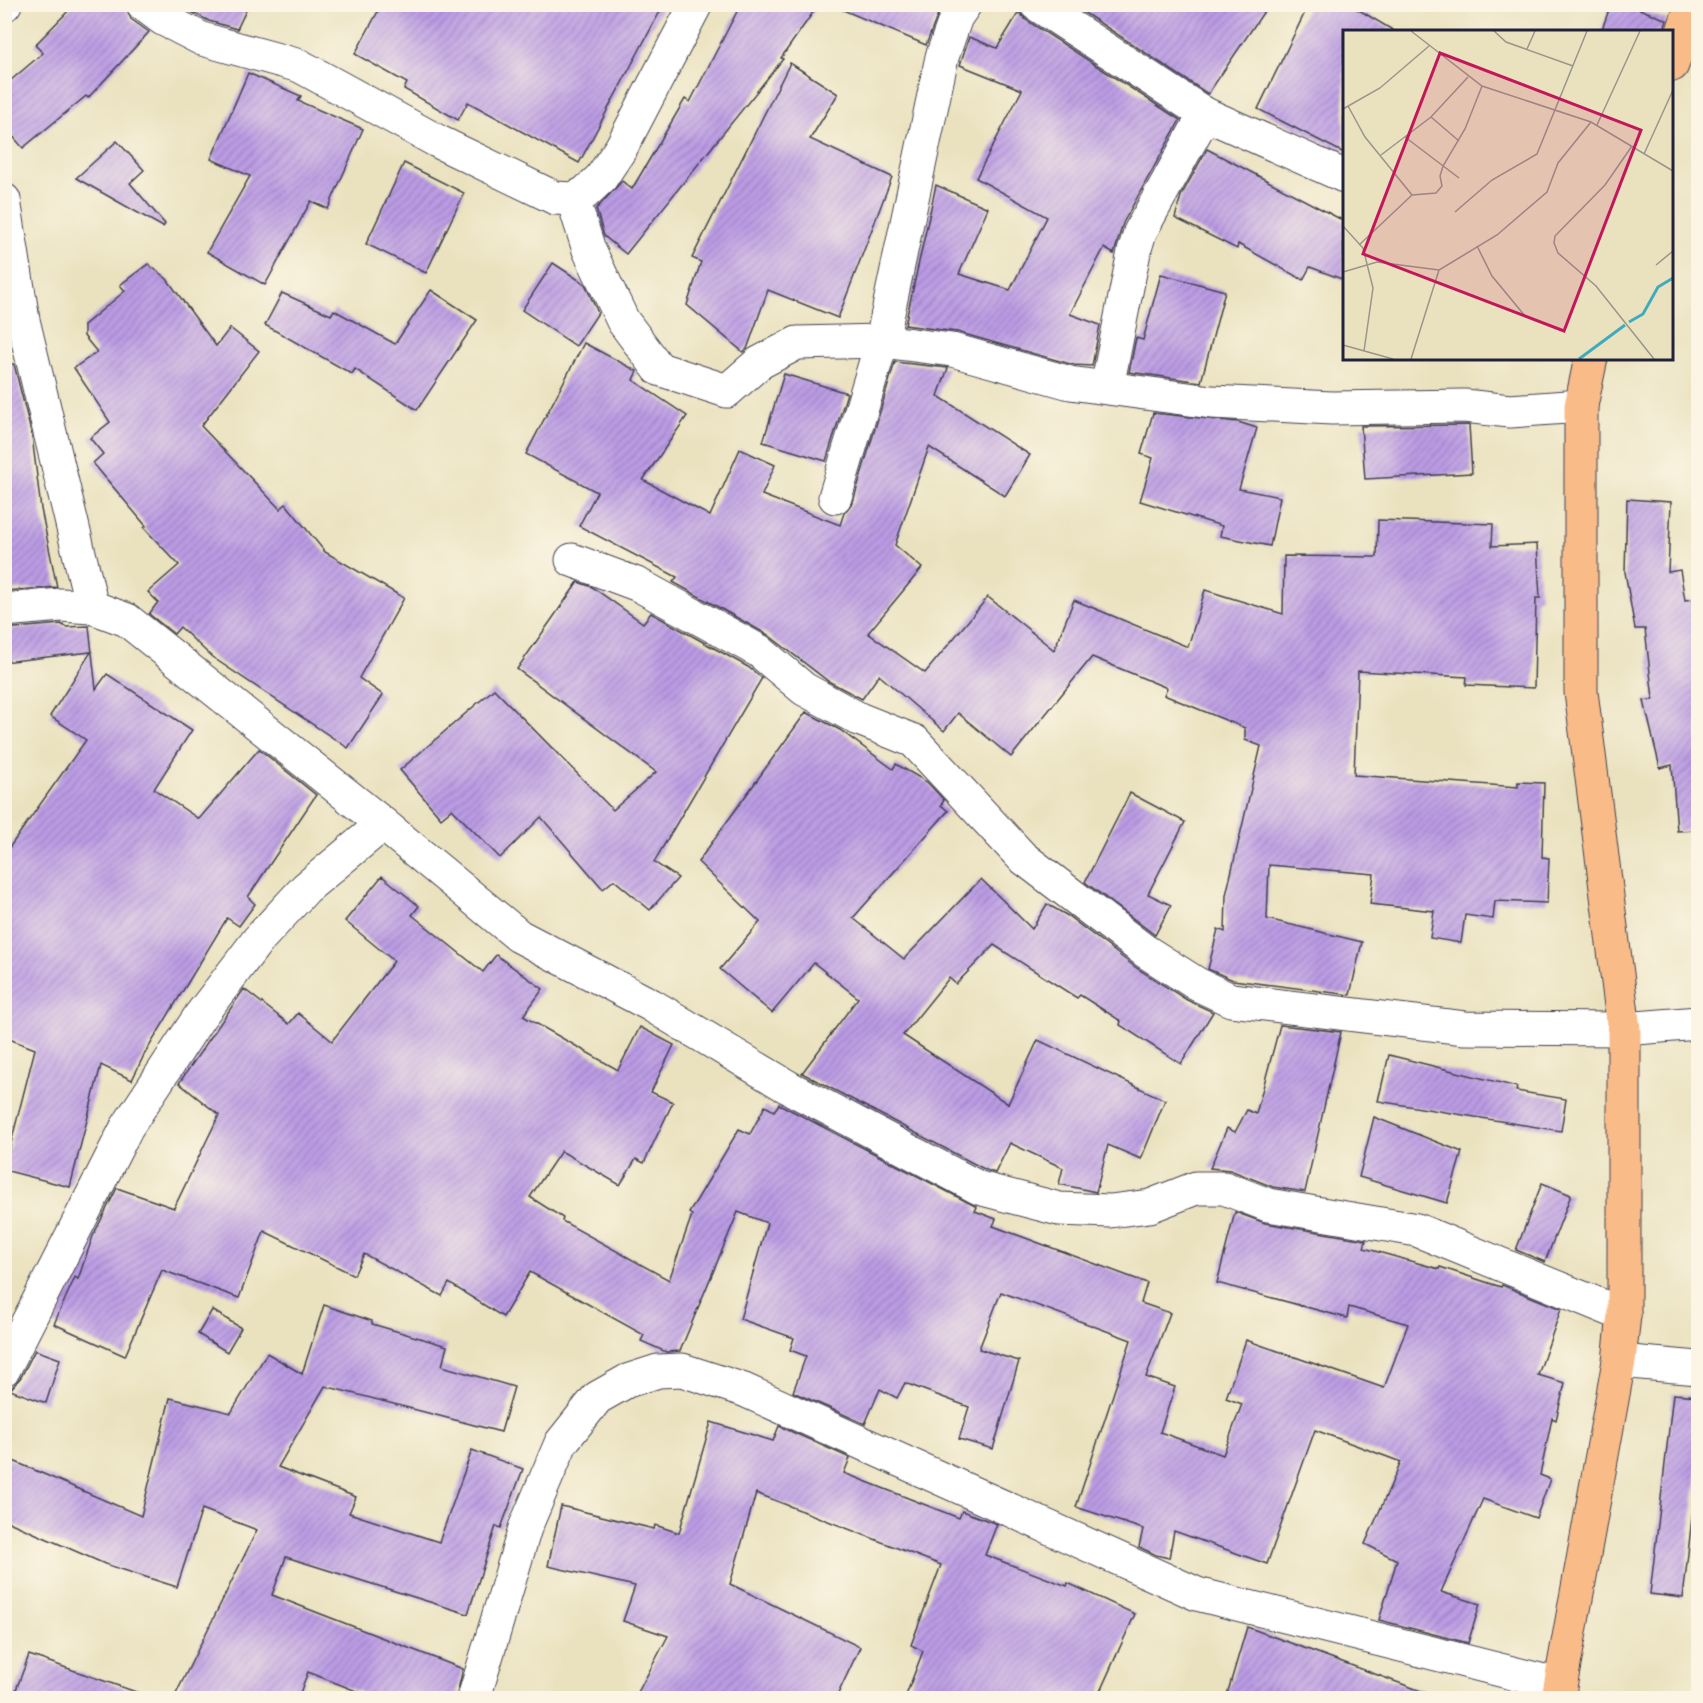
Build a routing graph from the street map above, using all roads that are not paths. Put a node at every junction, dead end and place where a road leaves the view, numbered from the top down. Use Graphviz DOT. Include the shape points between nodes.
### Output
graph roads {
  1 [pos="143,4"];
  2 [pos="696,4"];
  3 [pos="965,4"];
  4 [pos="1036,4"];
  5 [pos="1692,4"];
  6 [pos="1673,59"];
  7 [pos="1205,114"];
  8 [pos="1343,176"];
  9 [pos="573,199"];
  10 [pos="4,200"];
  11 [pos="882,341"];
  12 [pos="1592,360"];
  13 [pos="1107,387"];
  14 [pos="1581,406"];
  15 [pos="835,497"];
  16 [pos="572,560"];
  17 [pos="92,607"];
  18 [pos="4,610"];
  19 [pos="383,824"];
  20 [pos="1698,1023"];
  21 [pos="1624,1029"];
  22 [pos="1624,1315"];
  23 [pos="1619,1361"];
  24 [pos="1698,1368"];
  25 [pos="4,1369"];
  26 [pos="1559,1692"];
  27 [pos="474,1698"];
  1 -- 9 [label="street" via="202,39 300,66 448,147 555,198"];
  2 -- 9 [label="street" via="621,148 601,178 585,194"];
  3 -- 11 [label="street" via="956,17 942,57"];
  4 -- 7 [label="street"];
  5 -- 6 [label="main road"];
  7 -- 8 [label="street"];
  7 -- 13 [label="street" via="1140,232"];
  9 -- 11 [label="street" via="589,250 623,321 659,369 726,391 759,363 797,343"];
  10 -- 17 [label="street" via="23,320"];
  11 -- 13 [label="street" via="951,350 1070,383"];
  11 -- 15 [label="street"];
  12 -- 14 [label="main road"];
  13 -- 14 [label="street" via="1211,402 1332,408 1464,406 1510,411"];
  14 -- 21 [label="main road" via="1581,692"];
  16 -- 21 [label="street" via="639,585 759,651 804,689 859,720 914,741 1022,857 1145,951 1231,1000 1465,1028"];
  17 -- 18 [label="street" via="61,605"];
  17 -- 19 [label="street" via="127,620"];
  19 -- 22 [label="street" via="519,936 651,1005 788,1087 979,1188 1059,1209 1110,1211 1150,1206 1196,1188 1224,1188 1268,1205 1417,1230"];
  19 -- 25 [label="street" via="306,888 258,940 200,1016 127,1127"];
  20 -- 21 [label="street"];
  21 -- 22 [label="main road"];
  22 -- 23 [label="main road"];
  23 -- 24 [label="street"];
  23 -- 26 [label="main road"];
  26 -- 27 [label="street" via="1197,1594 744,1390 682,1370 658,1371 597,1398 561,1443 525,1528"];
}
